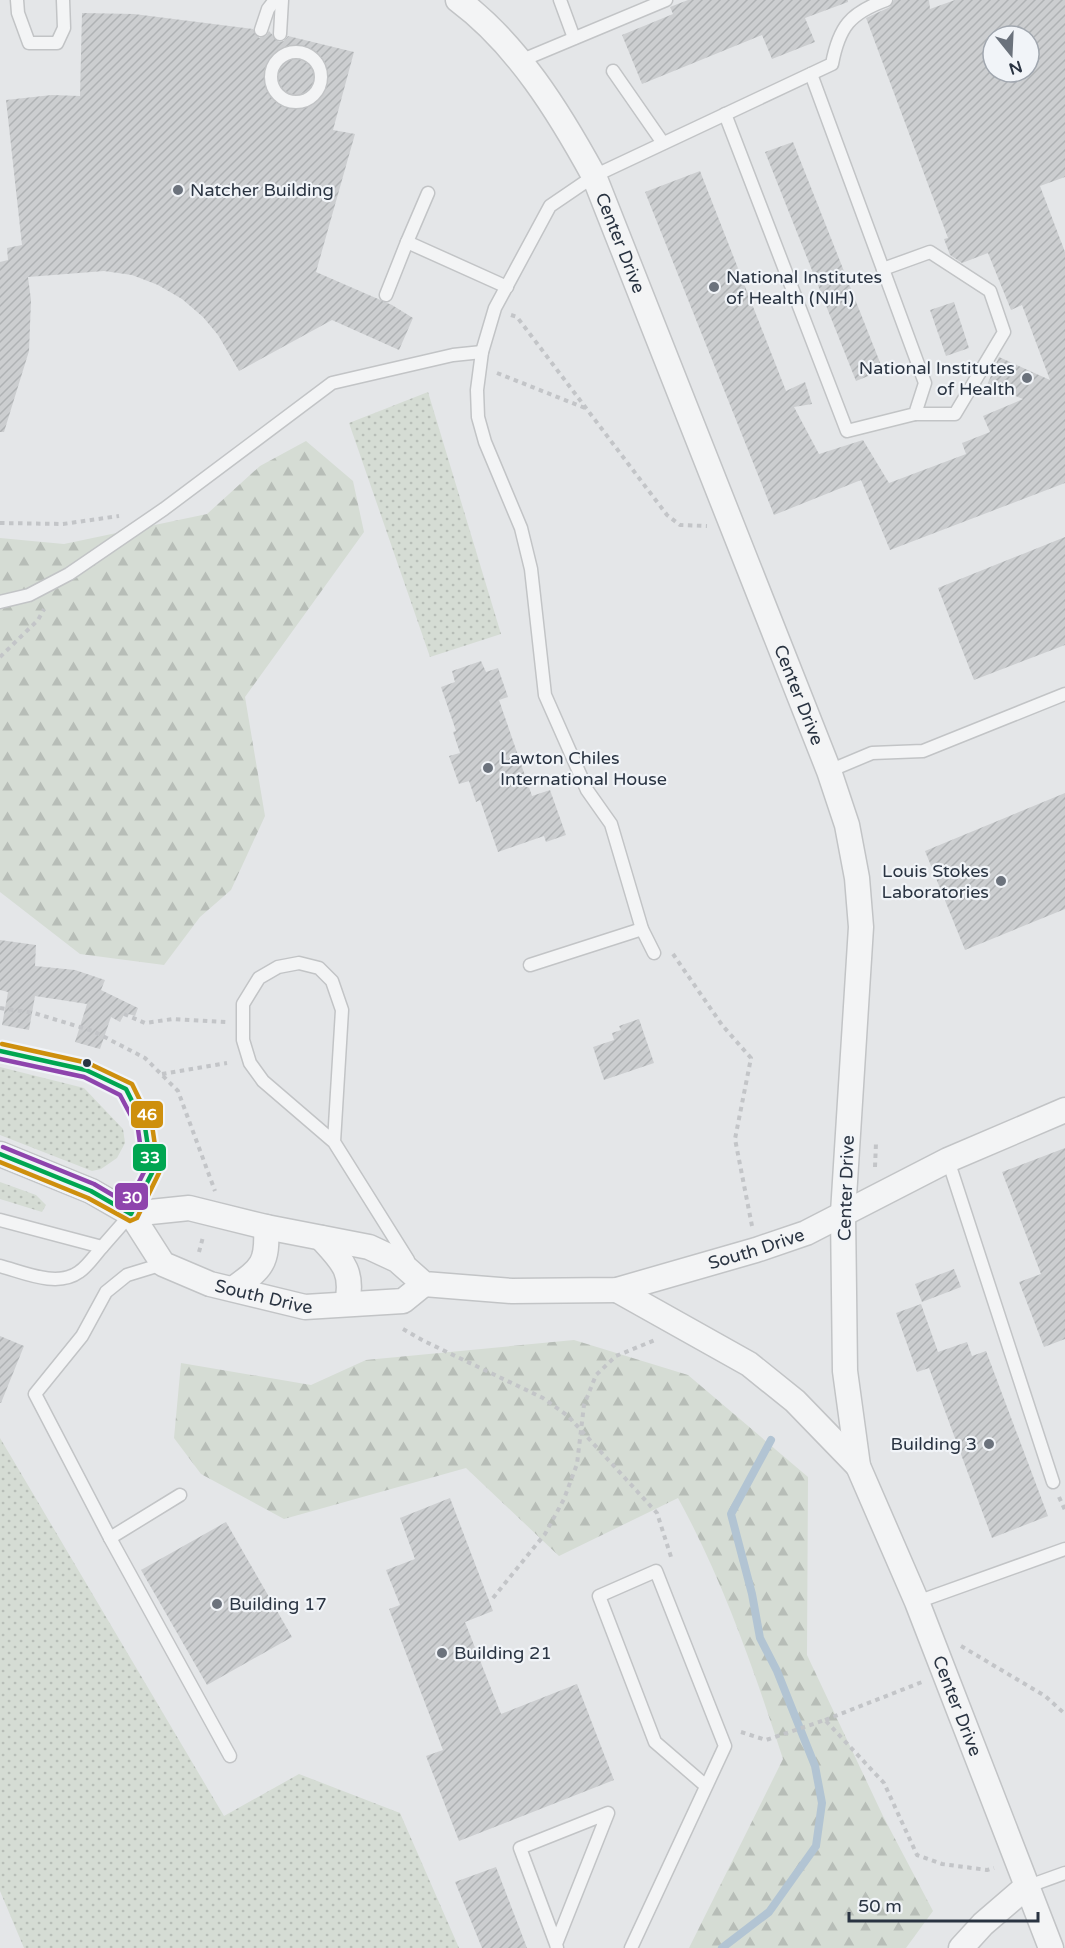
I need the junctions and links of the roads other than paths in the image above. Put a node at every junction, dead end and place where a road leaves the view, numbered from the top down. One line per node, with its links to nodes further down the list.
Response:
1 (17, 0): 2 (lane)
2 (63, 0)
3 (275, 0): 10 (lane)
4 (282, 0): 11 (lane)
5 (458, 0): 13 (street, Center Drive)
6 (560, 0): 12 (lane)
7 (666, 0): 9 (lane)
8 (886, 0): 16 (lane)
9 (644, 4): 12 (lane)
10 (261, 30)
11 (280, 34)
12 (574, 38): 13 (lane)
13 (520, 61): 19 (street, Center Drive)
14 (317, 62): 14 (lane)
15 (613, 71): 18 (lane)
16 (811, 74): 17 (lane); 22 (lane)
17 (725, 114): 18 (lane); 26 (lane)
18 (663, 143): 19 (lane)
19 (594, 176): 23 (lane); 29 (street, Center Drive)
20 (428, 193): 21 (lane)
21 (407, 242): 23 (lane); 24 (lane)
22 (883, 269): 26 (lane); 26 (lane)
23 (507, 287): 25 (lane)
24 (386, 295)
25 (482, 352): 27 (lane); 30 (lane)
26 (915, 414)
27 (0, 602)
28 (1065, 694): 29 (lane)
29 (829, 771): 38 (street, Center Drive)
30 (642, 929): 31 (lane); 32 (lane)
31 (654, 953)
32 (530, 965)
33 (0, 1051): 39 (lane)
34 (1065, 1110): 37 (street, South Drive)
35 (334, 1142): 35 (lane); 46 (lane)
36 (0, 1154): 39 (street)
37 (948, 1160): 38 (street, South Drive); 51 (lane)
38 (843, 1213): 48 (street, South Drive); 50 (street, Center Drive)
39 (131, 1214): 41 (street); 43 (lane); 44 (street)
40 (0, 1220): 43 (lane)
41 (266, 1227): 42 (street); 47 (street)
42 (321, 1238): 46 (street); 49 (street)
43 (102, 1247): 45 (lane)
44 (163, 1264): 47 (street, South Drive); 53 (lane)
45 (0, 1266)
46 (424, 1284): 48 (street, South Drive); 49 (street, South Drive)
47 (233, 1289): 49 (street, South Drive)
48 (617, 1290): 50 (street, Center Drive)
49 (347, 1303)
50 (858, 1466): 55 (street, Center Drive)
51 (1053, 1482)
52 (180, 1495): 53 (lane)
53 (110, 1538): 56 (lane)
54 (1065, 1549): 55 (lane)
55 (916, 1602): 59 (street, Center Drive)
56 (230, 1756)
57 (706, 1786): 57 (lane); 61 (lane)
58 (1065, 1873): 59 (lane)
59 (1026, 1887): 62 (street); 63 (street, Center Drive)
60 (556, 1946): 60 (lane)
61 (631, 1948)
62 (961, 1948)
63 (1051, 1948)

